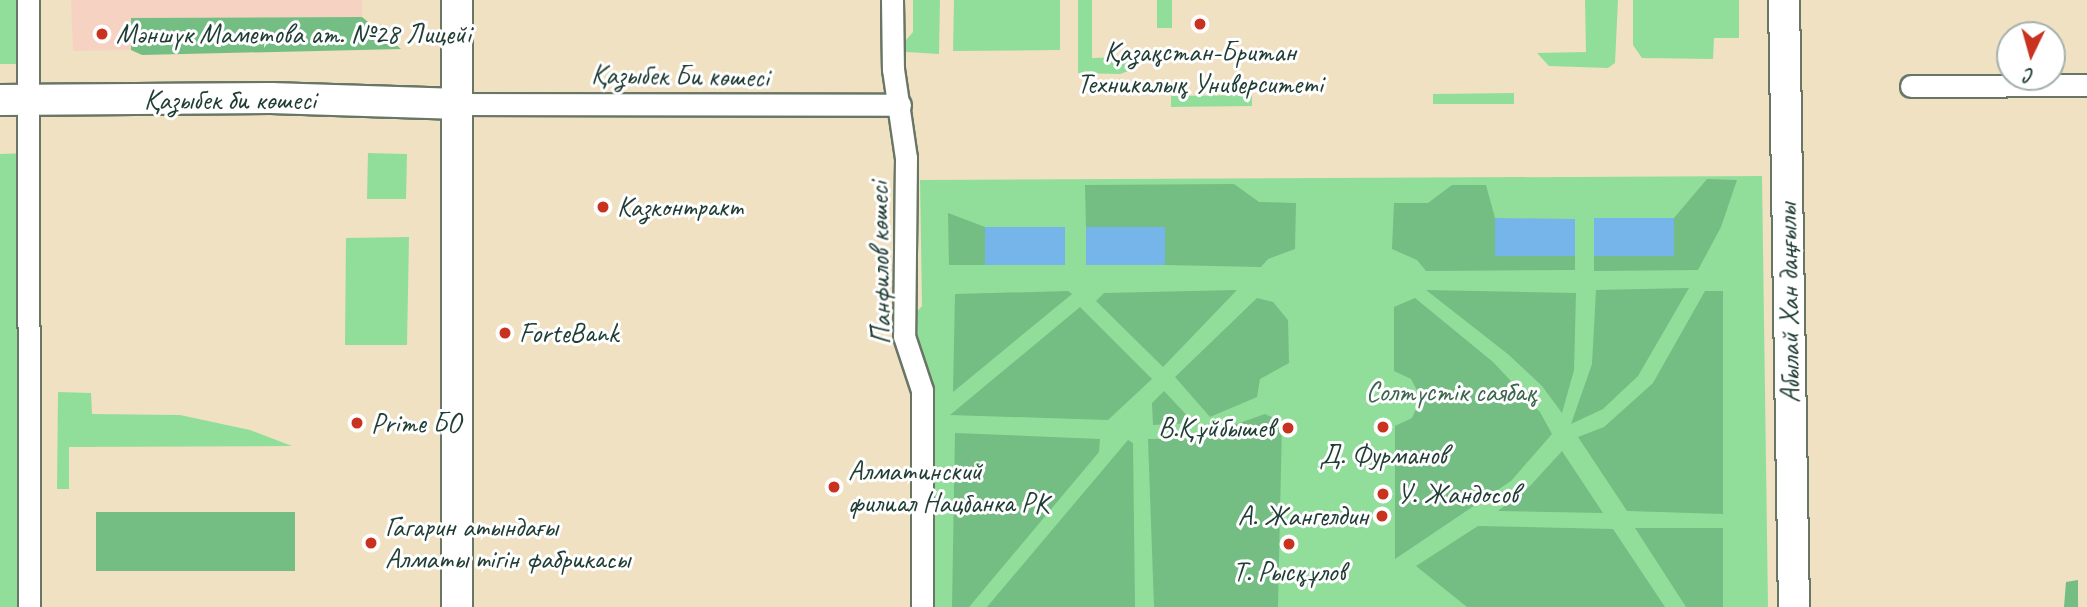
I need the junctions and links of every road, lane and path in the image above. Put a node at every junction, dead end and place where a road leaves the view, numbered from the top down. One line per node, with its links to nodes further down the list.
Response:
1 (28, 0): 7 (street)
2 (457, 0): 8 (street)
3 (892, 0): 9 (street, Панфилов көшесі)
4 (1784, 0): 13 (street, Абылай Хан даңғылы)
5 (2087, 85): 6 (street)
6 (1911, 86)
7 (14, 100): 8 (street, Қазыбек би көшесі); 10 (street)
8 (460, 104): 9 (street, Қазыбек Би көшесі); 11 (street)
9 (900, 105): 12 (street, Панфилов көшесі)
10 (29, 607)
11 (457, 607)
12 (922, 607)
13 (1794, 607)

